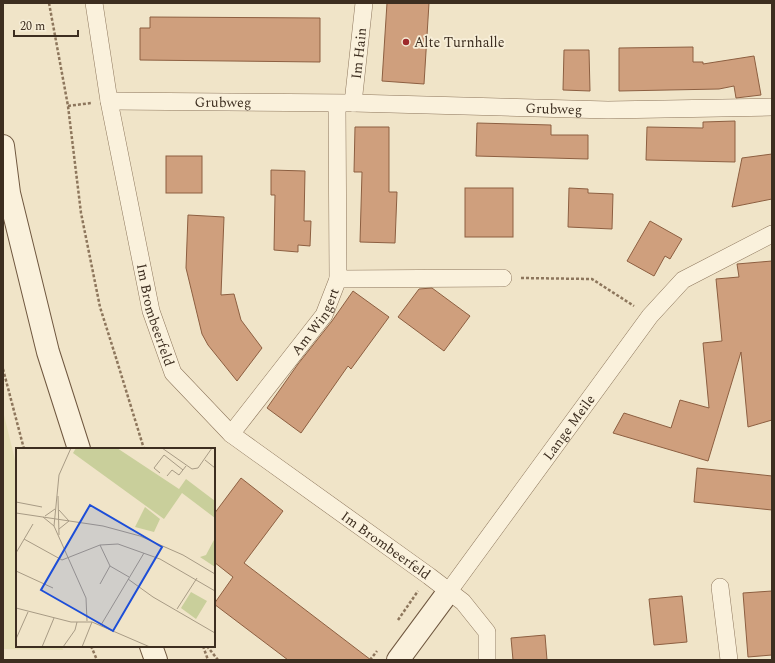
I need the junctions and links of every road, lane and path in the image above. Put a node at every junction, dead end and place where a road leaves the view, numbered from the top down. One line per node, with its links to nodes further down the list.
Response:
1 (49, 3): 16 (path)
2 (94, 3): 4 (street, Im Brombeerfeld)
3 (364, 3): 5 (street, Im Hain)
4 (109, 101): 5 (street, Grubweg); 13 (street, Im Brombeerfeld)
5 (345, 104): 6 (street, Grubweg); 10 (street)
6 (772, 107)
7 (3, 146): 15 (main road)
8 (772, 234): 11 (street, Lange Meile)
9 (503, 278): 10 (street, Am Wingert); 11 (path)
10 (338, 279): 13 (street, Am Wingert)
11 (650, 316): 19 (street, Lange Meile)
12 (3, 369): 14 (path)
13 (231, 434): 17 (street, Im Brombeerfeld)
14 (24, 448)
15 (79, 448)
16 (144, 448)
17 (429, 576): 19 (street, Im Brombeerfeld); 20 (path)
18 (720, 587): 33 (street)
19 (449, 591): 31 (main road); 32 (street)
20 (398, 621)
21 (91, 647): 26 (path)
22 (151, 647): 27 (main road)
23 (204, 647): 28 (path)
24 (208, 647): 29 (path)
25 (380, 647): 30 (path)
26 (97, 660)
27 (156, 660)
28 (208, 660)
29 (218, 660)
30 (370, 660)
31 (398, 660)
32 (487, 660)
33 (729, 660)

